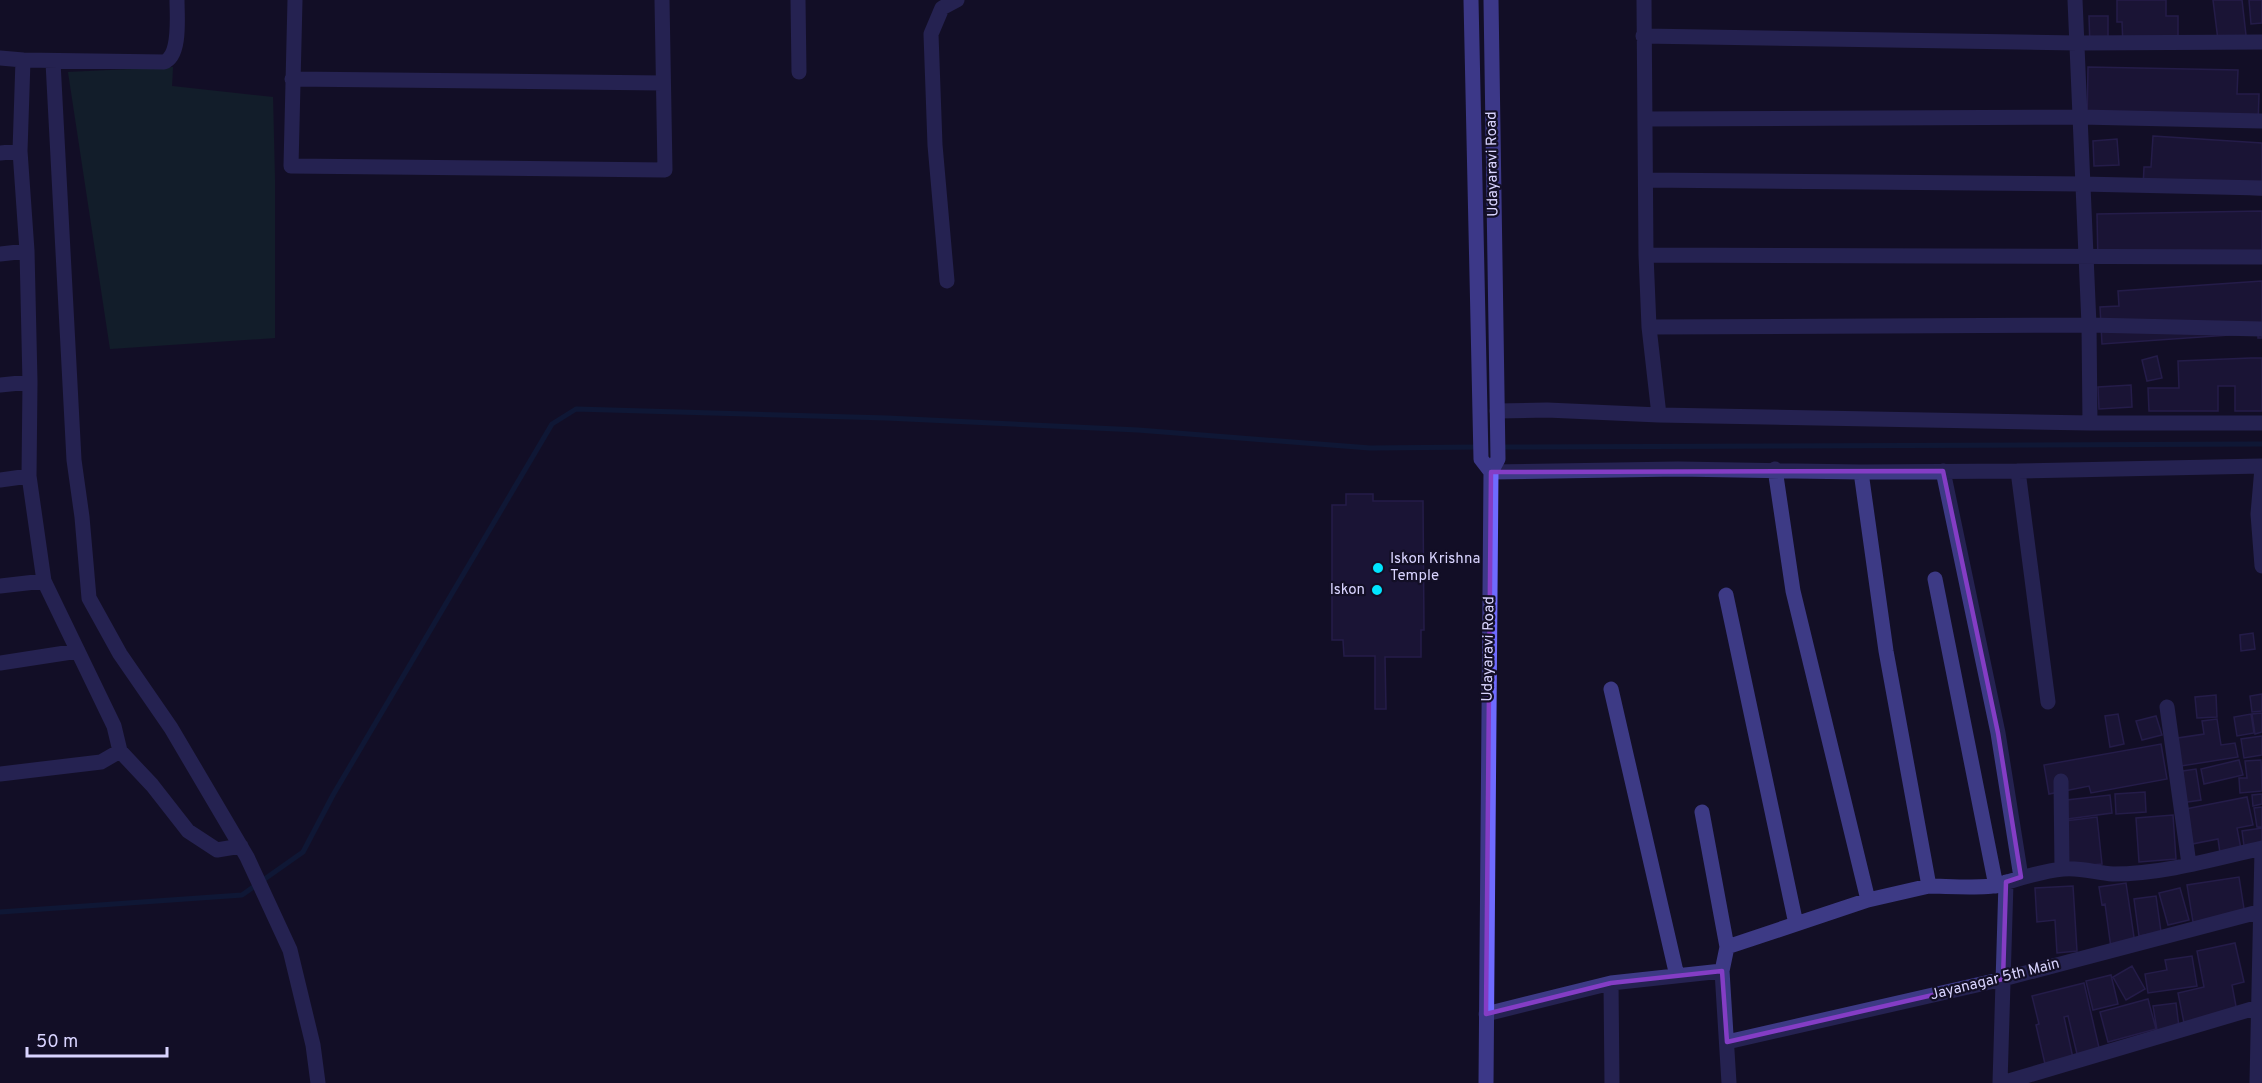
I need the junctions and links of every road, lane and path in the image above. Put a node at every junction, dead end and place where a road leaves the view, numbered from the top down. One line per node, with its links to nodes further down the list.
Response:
1 (177, 0): 15 (street)
2 (295, 0): 17 (street)
3 (662, 0): 18 (street)
4 (798, 0): 16 (street)
5 (957, 0): 32 (street)
6 (1471, 0): 42 (street)
7 (1491, 0): 38 (street, Udayaravi Road)
8 (1644, 0): 10 (street)
9 (2075, 0): 12 (street)
10 (1643, 36): 12 (street); 20 (street)
11 (2262, 42): 12 (street)
12 (2077, 43): 19 (street)
13 (0, 57): 14 (street)
14 (23, 60): 15 (street); 22 (street)
15 (53, 62): 65 (street)
16 (799, 72)
17 (292, 79): 18 (street); 18 (street)
18 (663, 83)
19 (2081, 117): 20 (street); 21 (street); 25 (street)
20 (1646, 119): 24 (street)
21 (2262, 121)
22 (20, 151): 23 (street); 27 (street)
23 (0, 153)
24 (1646, 180): 25 (street); 29 (street)
25 (2082, 184): 26 (street); 30 (street)
26 (2262, 188)
27 (27, 251): 28 (street); 36 (street)
28 (0, 254)
29 (1646, 255): 30 (street); 34 (street)
30 (2085, 257): 31 (street); 33 (street)
31 (2262, 257)
32 (947, 280)
33 (2089, 325): 34 (street); 35 (street); 40 (street)
34 (1649, 327): 39 (street)
35 (2262, 329)
36 (30, 382): 37 (street); 48 (street)
37 (0, 385)
38 (1497, 413): 39 (street); 42 (street, Udayaravi Road)
39 (1659, 415): 40 (street)
40 (2090, 423): 41 (street)
41 (2262, 423)
42 (1495, 466): 44 (street); 80 (street, Udayaravi Road)
43 (2262, 467): 46 (street); 50 (street)
44 (1775, 469): 47 (street); 71 (street)
45 (1943, 471): 46 (street); 47 (street); 68 (street)
46 (2018, 471): 58 (street)
47 (1861, 472): 70 (street)
48 (28, 476): 49 (street); 52 (street)
49 (0, 480)
50 (2262, 566)
51 (1935, 579): 69 (street)
52 (44, 581): 53 (street); 55 (street)
53 (0, 586)
54 (1726, 595): 73 (street)
55 (78, 651): 56 (street); 60 (street)
56 (0, 663)
57 (1611, 689): 76 (street)
58 (2048, 702)
59 (2167, 707): 66 (street)
60 (120, 752): 61 (street); 65 (street)
61 (0, 774)
62 (2061, 781): 67 (street)
63 (1702, 812): 74 (street)
64 (2262, 849): 66 (street); 72 (street)
65 (244, 851): 82 (street)
66 (2189, 864): 67 (street)
67 (2062, 869): 68 (street)
68 (2021, 877): 69 (street)
69 (2001, 884): 70 (street); 77 (street)
70 (1929, 886): 71 (street)
71 (1868, 900): 73 (street)
72 (2261, 911): 77 (street, Jayanagar 5th Main); 79 (street)
73 (1796, 924): 74 (street)
74 (1727, 946): 75 (street)
75 (1722, 972): 76 (street); 81 (street)
76 (1677, 976): 78 (street)
77 (2003, 980): 81 (street, Jayanagar 5th Main); 86 (street)
78 (1611, 983): 80 (street); 84 (street)
79 (2260, 1006): 86 (street); 87 (street)
80 (1486, 1014): 83 (street, Udayaravi Road)
81 (1726, 1042): 85 (street)
82 (318, 1083)
83 (1486, 1083)
84 (1612, 1083)
85 (1729, 1083)
86 (2001, 1083)
87 (2257, 1083)

